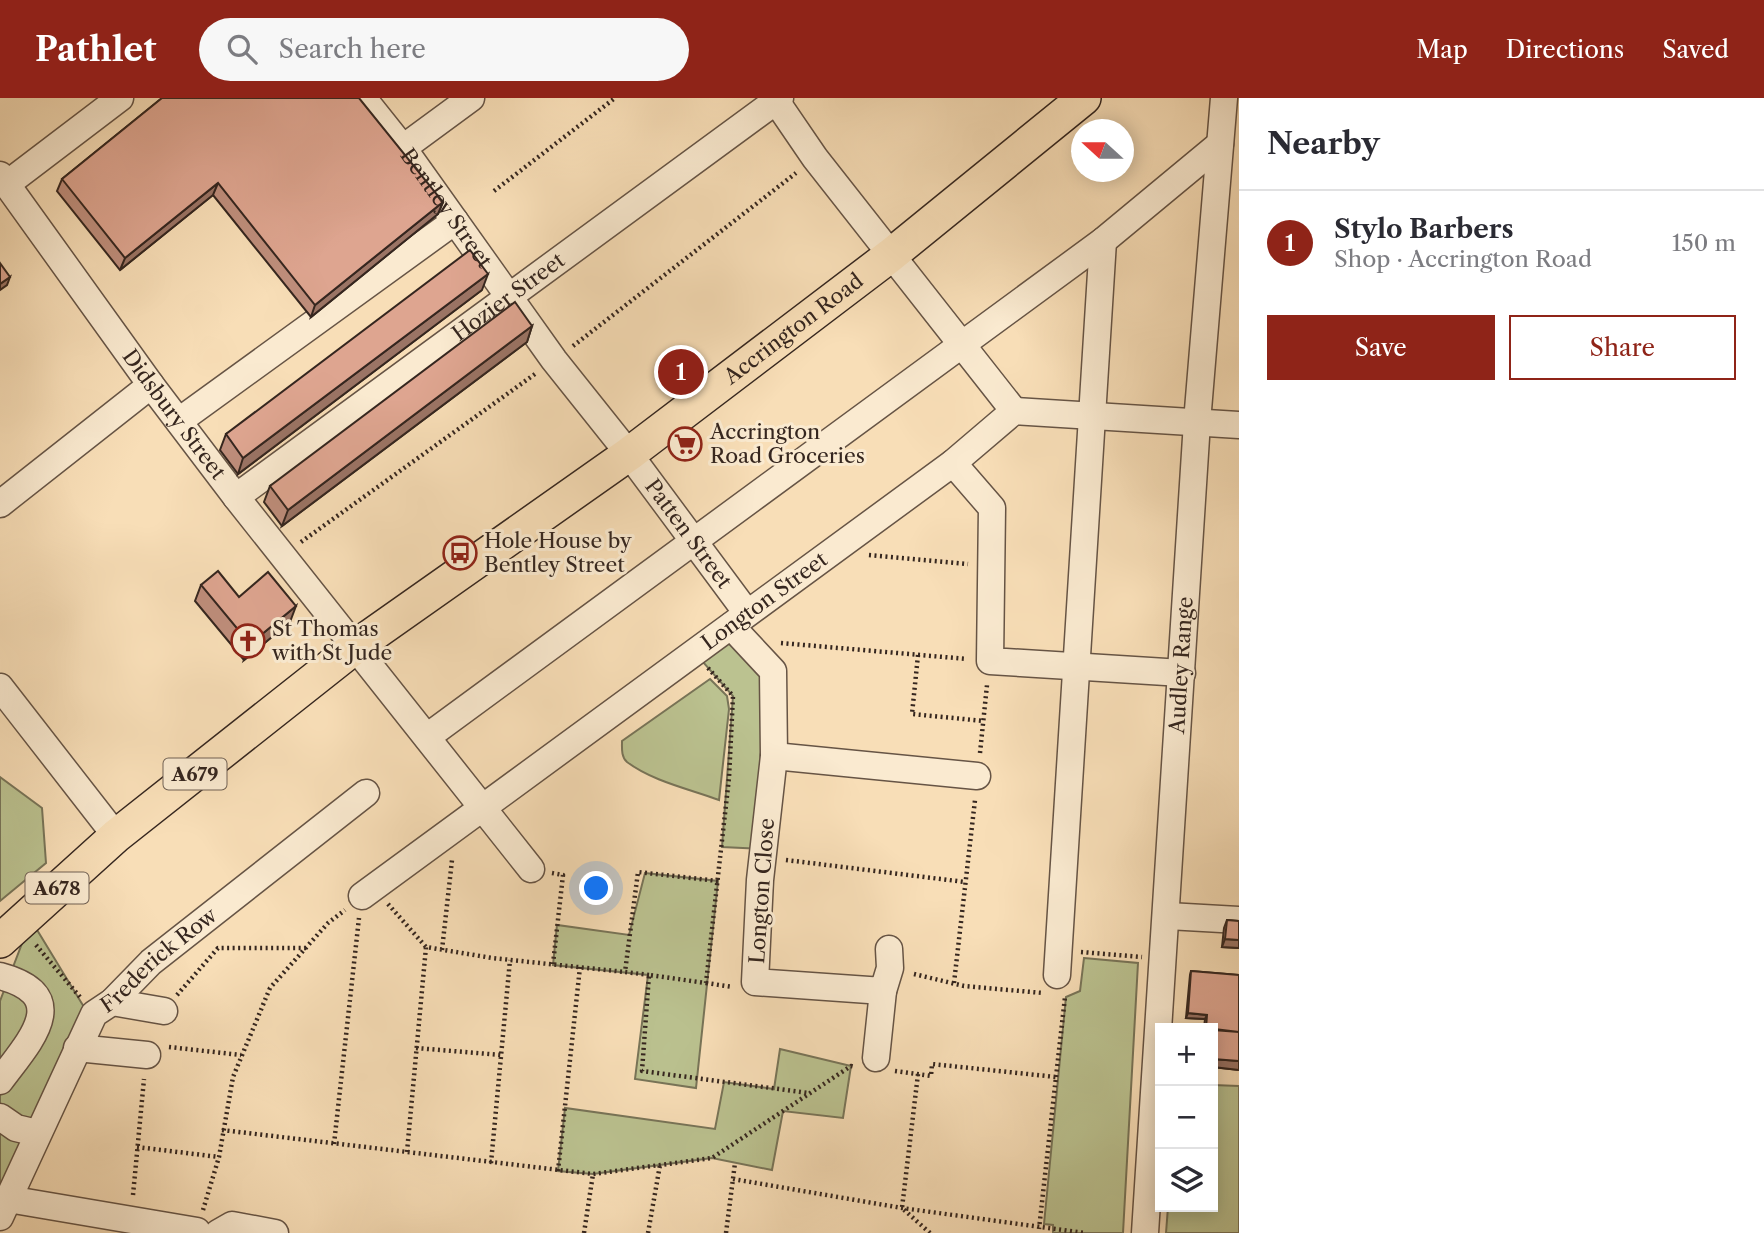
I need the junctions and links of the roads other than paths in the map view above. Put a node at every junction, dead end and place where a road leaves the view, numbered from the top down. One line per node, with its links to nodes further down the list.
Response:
1 (120, 98): 9 (street)
2 (363, 98): 8 (street, Bentley Street)
3 (471, 98): 8 (street)
4 (1084, 98): 12 (main road, Accrington Road / A679)
5 (1224, 98): 7 (street, Audley Range)
6 (777, 99): 12 (street); 13 (street, Hozier Street)
7 (1220, 144): 11 (street); 19 (street, Audley Range)
8 (403, 148): 10 (street, Bentley Street)
9 (3, 180): 15 (street, Didsbury Street)
10 (455, 221): 13 (street, Bentley Street); 18 (street)
11 (1103, 241): 14 (street); 17 (street)
12 (891, 255): 14 (street); 21 (main road, Accrington Road / A679)
13 (509, 296): 21 (street, Bentley Street); 23 (street, Hozier Street)
14 (962, 342): 16 (street); 25 (street)
15 (151, 385): 18 (street, Didsbury Street); 24 (street)
16 (1014, 411): 17 (street); 22 (street, Longton Street)
17 (1093, 415): 19 (street); 28 (street)
18 (179, 421): 23 (street, Didsbury Street)
19 (1197, 422): 20 (street); 29 (street, Audley Range)
20 (1239, 425)
21 (629, 454): 25 (street, Patten Street); 27 (main road, Accrington Road / A679)
22 (953, 463): 26 (street, Longton Street); 28 (street)
23 (236, 497): 27 (street, Didsbury Street)
24 (0, 504)
25 (692, 541): 26 (street, Patten Street); 31 (street)
26 (741, 626): 32 (street, Longton Close); 35 (street, Longton Street)
27 (355, 647): 31 (street, Didsbury Street); 36 (main road, Accrington Road / A679)
28 (1076, 666): 29 (street); 42 (street)
29 (1182, 673): 39 (street, Audley Range)
30 (0, 687): 36 (street)
31 (427, 737): 35 (street, Didsbury Street)
32 (774, 756): 33 (street); 48 (street, Longton Close)
33 (977, 776)
34 (366, 793): 44 (street, Frederick Row)
35 (484, 808): 37 (street, Didsbury Street); 38 (street, Longton Street)
36 (116, 836): 41 (main road, Accrington Road / A678)
37 (531, 869)
38 (368, 892)
39 (1168, 916): 40 (street); 55 (street, Audley Range)
40 (1239, 920)
41 (9, 932)
42 (1060, 974)
43 (0, 976): 49 (street)
44 (103, 1008): 45 (street); 46 (street, Frederick Row)
45 (164, 1010)
46 (77, 1048): 47 (street); 51 (street, Frederick Row)
47 (147, 1055)
48 (875, 1065)
49 (0, 1082)
50 (0, 1116): 51 (street)
51 (37, 1133): 52 (street, Frederick Row)
52 (4, 1208): 53 (street)
53 (202, 1220): 54 (street)
54 (275, 1233)
55 (1146, 1233)

